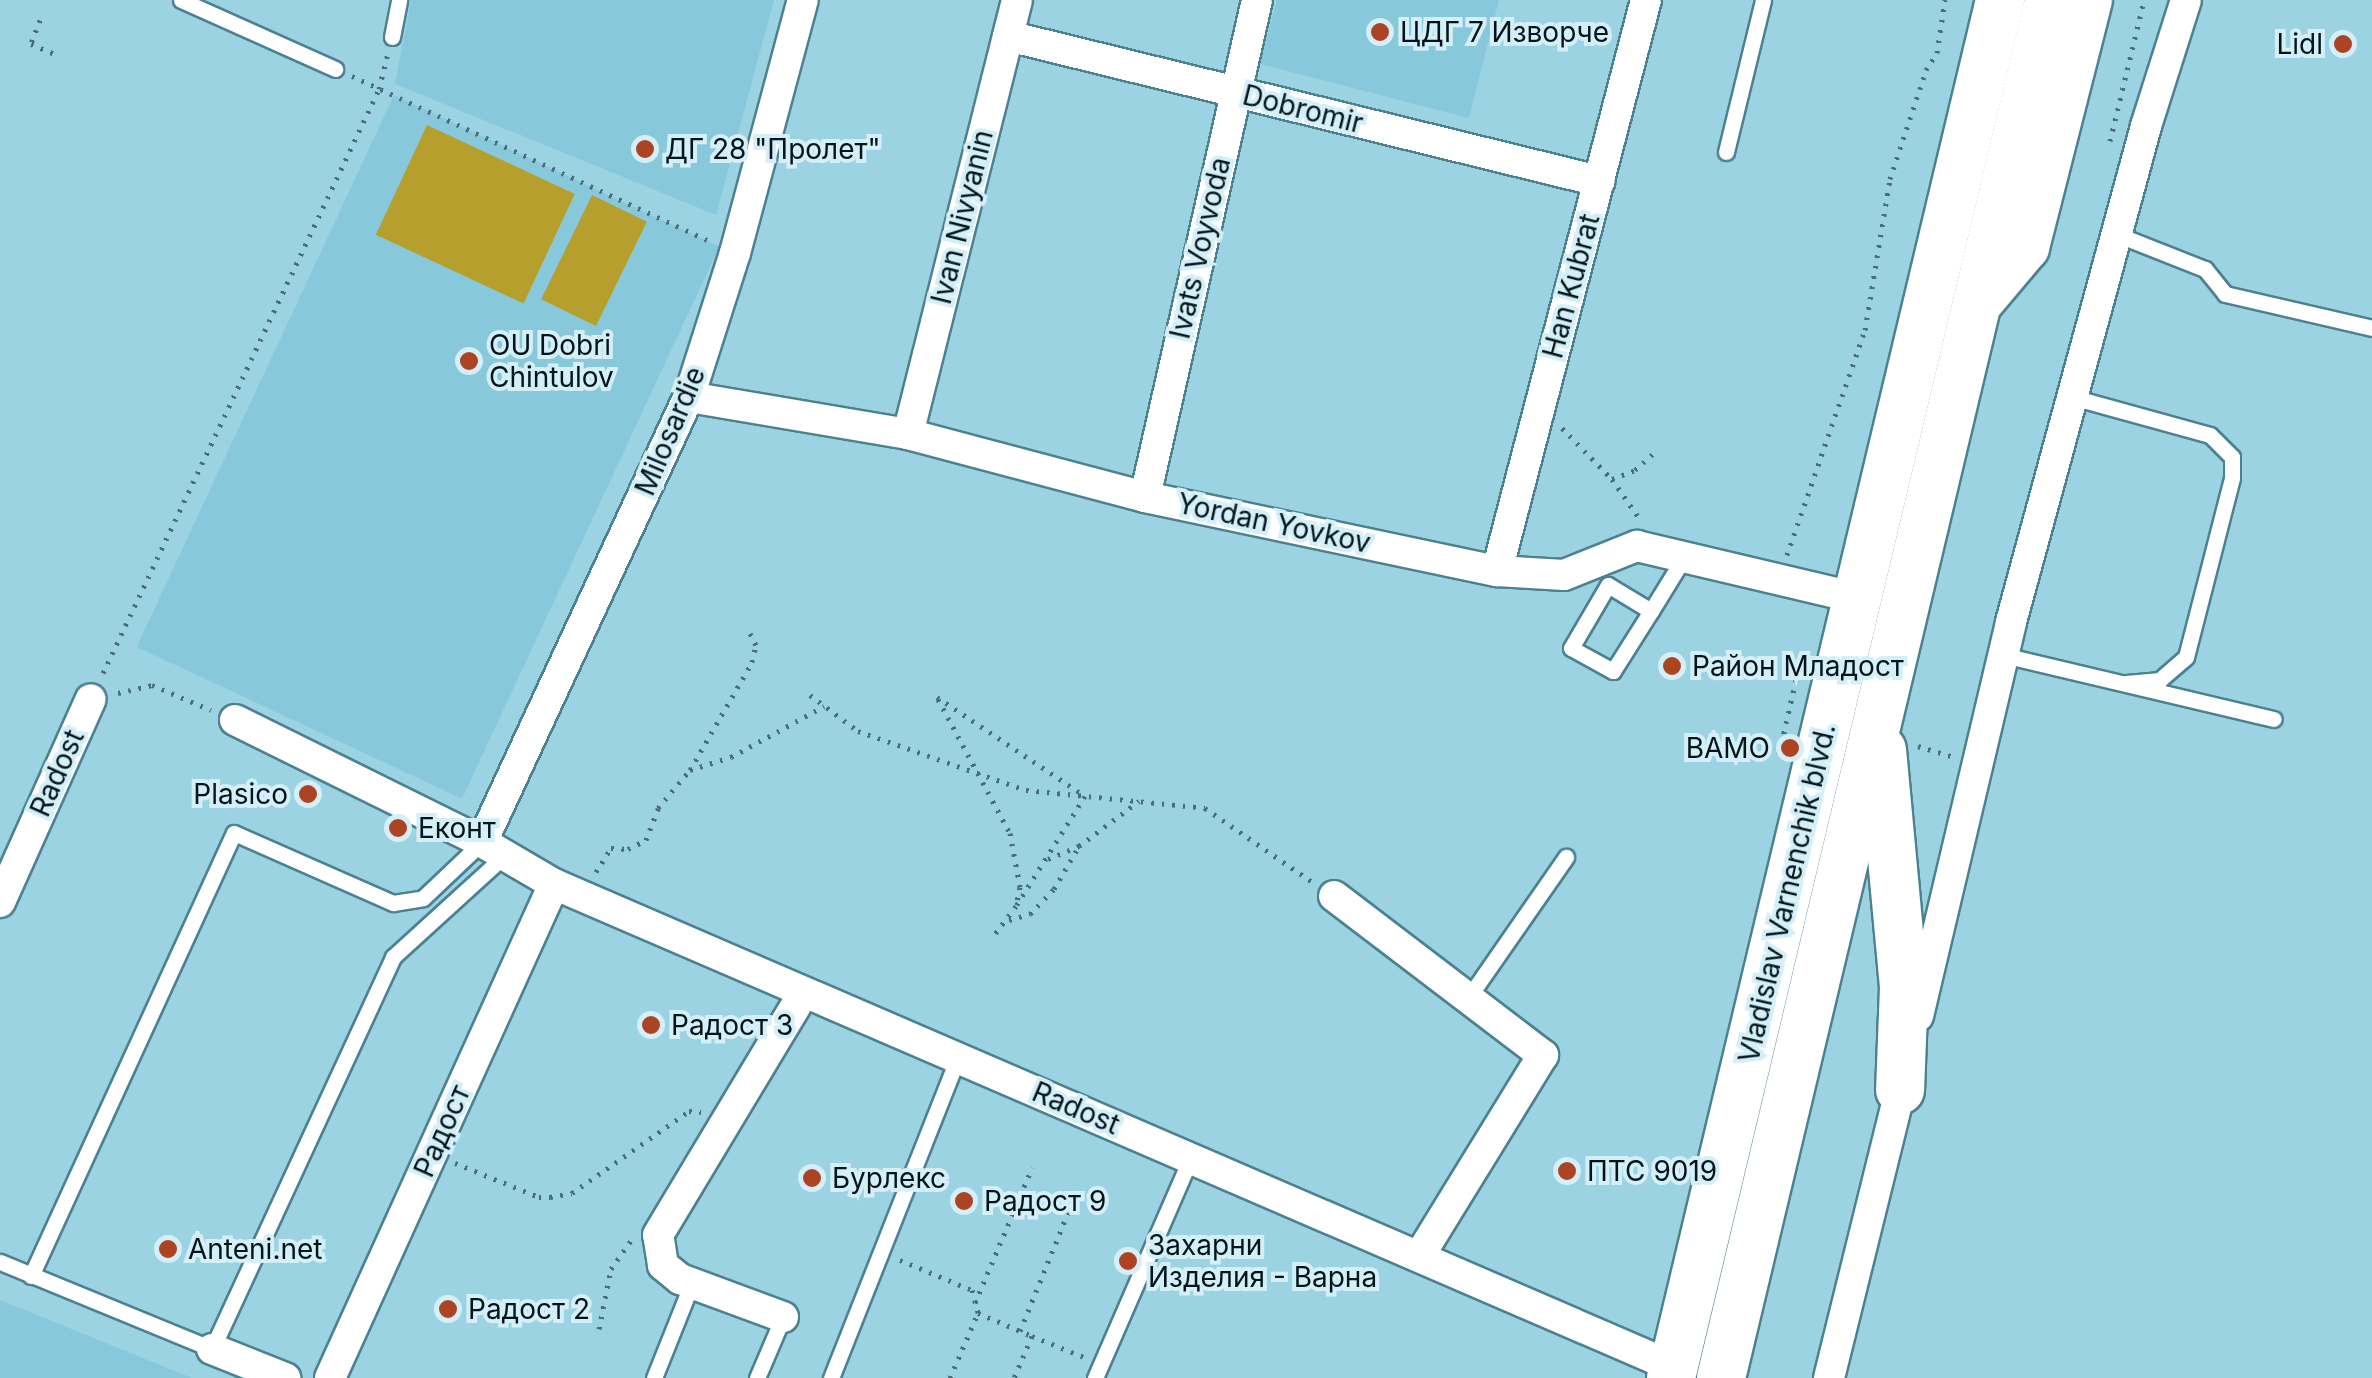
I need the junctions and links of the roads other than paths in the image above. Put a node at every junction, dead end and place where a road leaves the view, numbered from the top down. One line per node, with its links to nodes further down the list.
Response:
1 (181, 0): 14 (lane)
2 (398, 0): 13 (lane)
3 (803, 0): 22 (street, Milosardie)
4 (1017, 0): 12 (street, Ivan Nivyanin)
5 (1257, 0): 15 (street, Ivats Voyvoda)
6 (1646, 0): 17 (street, Han Kubrat)
7 (1764, 0): 16 (lane)
8 (2000, 0): 27 (main road, Vladislav Varnenchik blvd.)
9 (2049, 0): 19 (main road, Vladislav Varnenchik blvd.)
10 (2088, 0): 19 (main road)
11 (2186, 0): 18 (street)
12 (1008, 36): 15 (street, Dobromir); 23 (street, Ivan Nivyanin)
13 (392, 37)
14 (335, 69)
15 (1235, 92): 17 (street, Dobromir); 24 (street, Ivats Voyvoda)
16 (1726, 152)
17 (1599, 181): 26 (street, Han Kubrat)
18 (2116, 234): 20 (lane); 21 (street)
19 (1977, 304): 34 (main road, Vladislav Varnenchik blvd.)
20 (2372, 328)
21 (2072, 397): 29 (street); 30 (lane)
22 (688, 398): 23 (street, Yordan Yovkov); 35 (street, Milosardie)
23 (908, 434): 24 (street, Yordan Yovkov)
24 (1145, 497): 26 (street, Yordan Yovkov)
25 (1683, 559): 26 (street, Yordan Yovkov); 27 (street, Yordan Yovkov); 28 (lane)
26 (1497, 571)
27 (1857, 598): 53 (main road, Vladislav Varnenchik blvd.)
28 (1651, 611): 28 (lane)
29 (2003, 655): 30 (lane); 44 (street)
30 (2126, 683): 32 (lane)
31 (90, 699): 37 (street, Radost)
32 (2274, 719)
33 (235, 720): 35 (street)
34 (1894, 731): 44 (main road); 59 (main road, Vladislav Varnenchik blvd.)
35 (493, 848): 38 (street, Radost); 48 (lane); 51 (lane)
36 (1566, 857): 42 (lane)
37 (8, 860): 40 (street, Radost)
38 (567, 890): 41 (street, Radost); 55 (street, Радост)
39 (1334, 896): 42 (street)
40 (0, 902)
41 (804, 992): 43 (street, Radost); 49 (street)
42 (1468, 998): 46 (street)
43 (958, 1057): 45 (street, Radost); 58 (lane)
44 (1900, 1090): 60 (street)
45 (1191, 1157): 46 (street, Radost); 52 (lane)
46 (1420, 1255): 53 (street, Radost)
47 (0, 1262): 48 (lane)
48 (32, 1276): 51 (lane)
49 (692, 1283): 50 (street); 56 (lane)
50 (783, 1318): 57 (lane)
51 (212, 1350): 54 (street)
52 (1098, 1371)
53 (1672, 1372)
54 (285, 1378)
55 (330, 1378)
56 (654, 1378)
57 (757, 1378)
58 (831, 1378)
59 (1721, 1378)
60 (1829, 1378)

